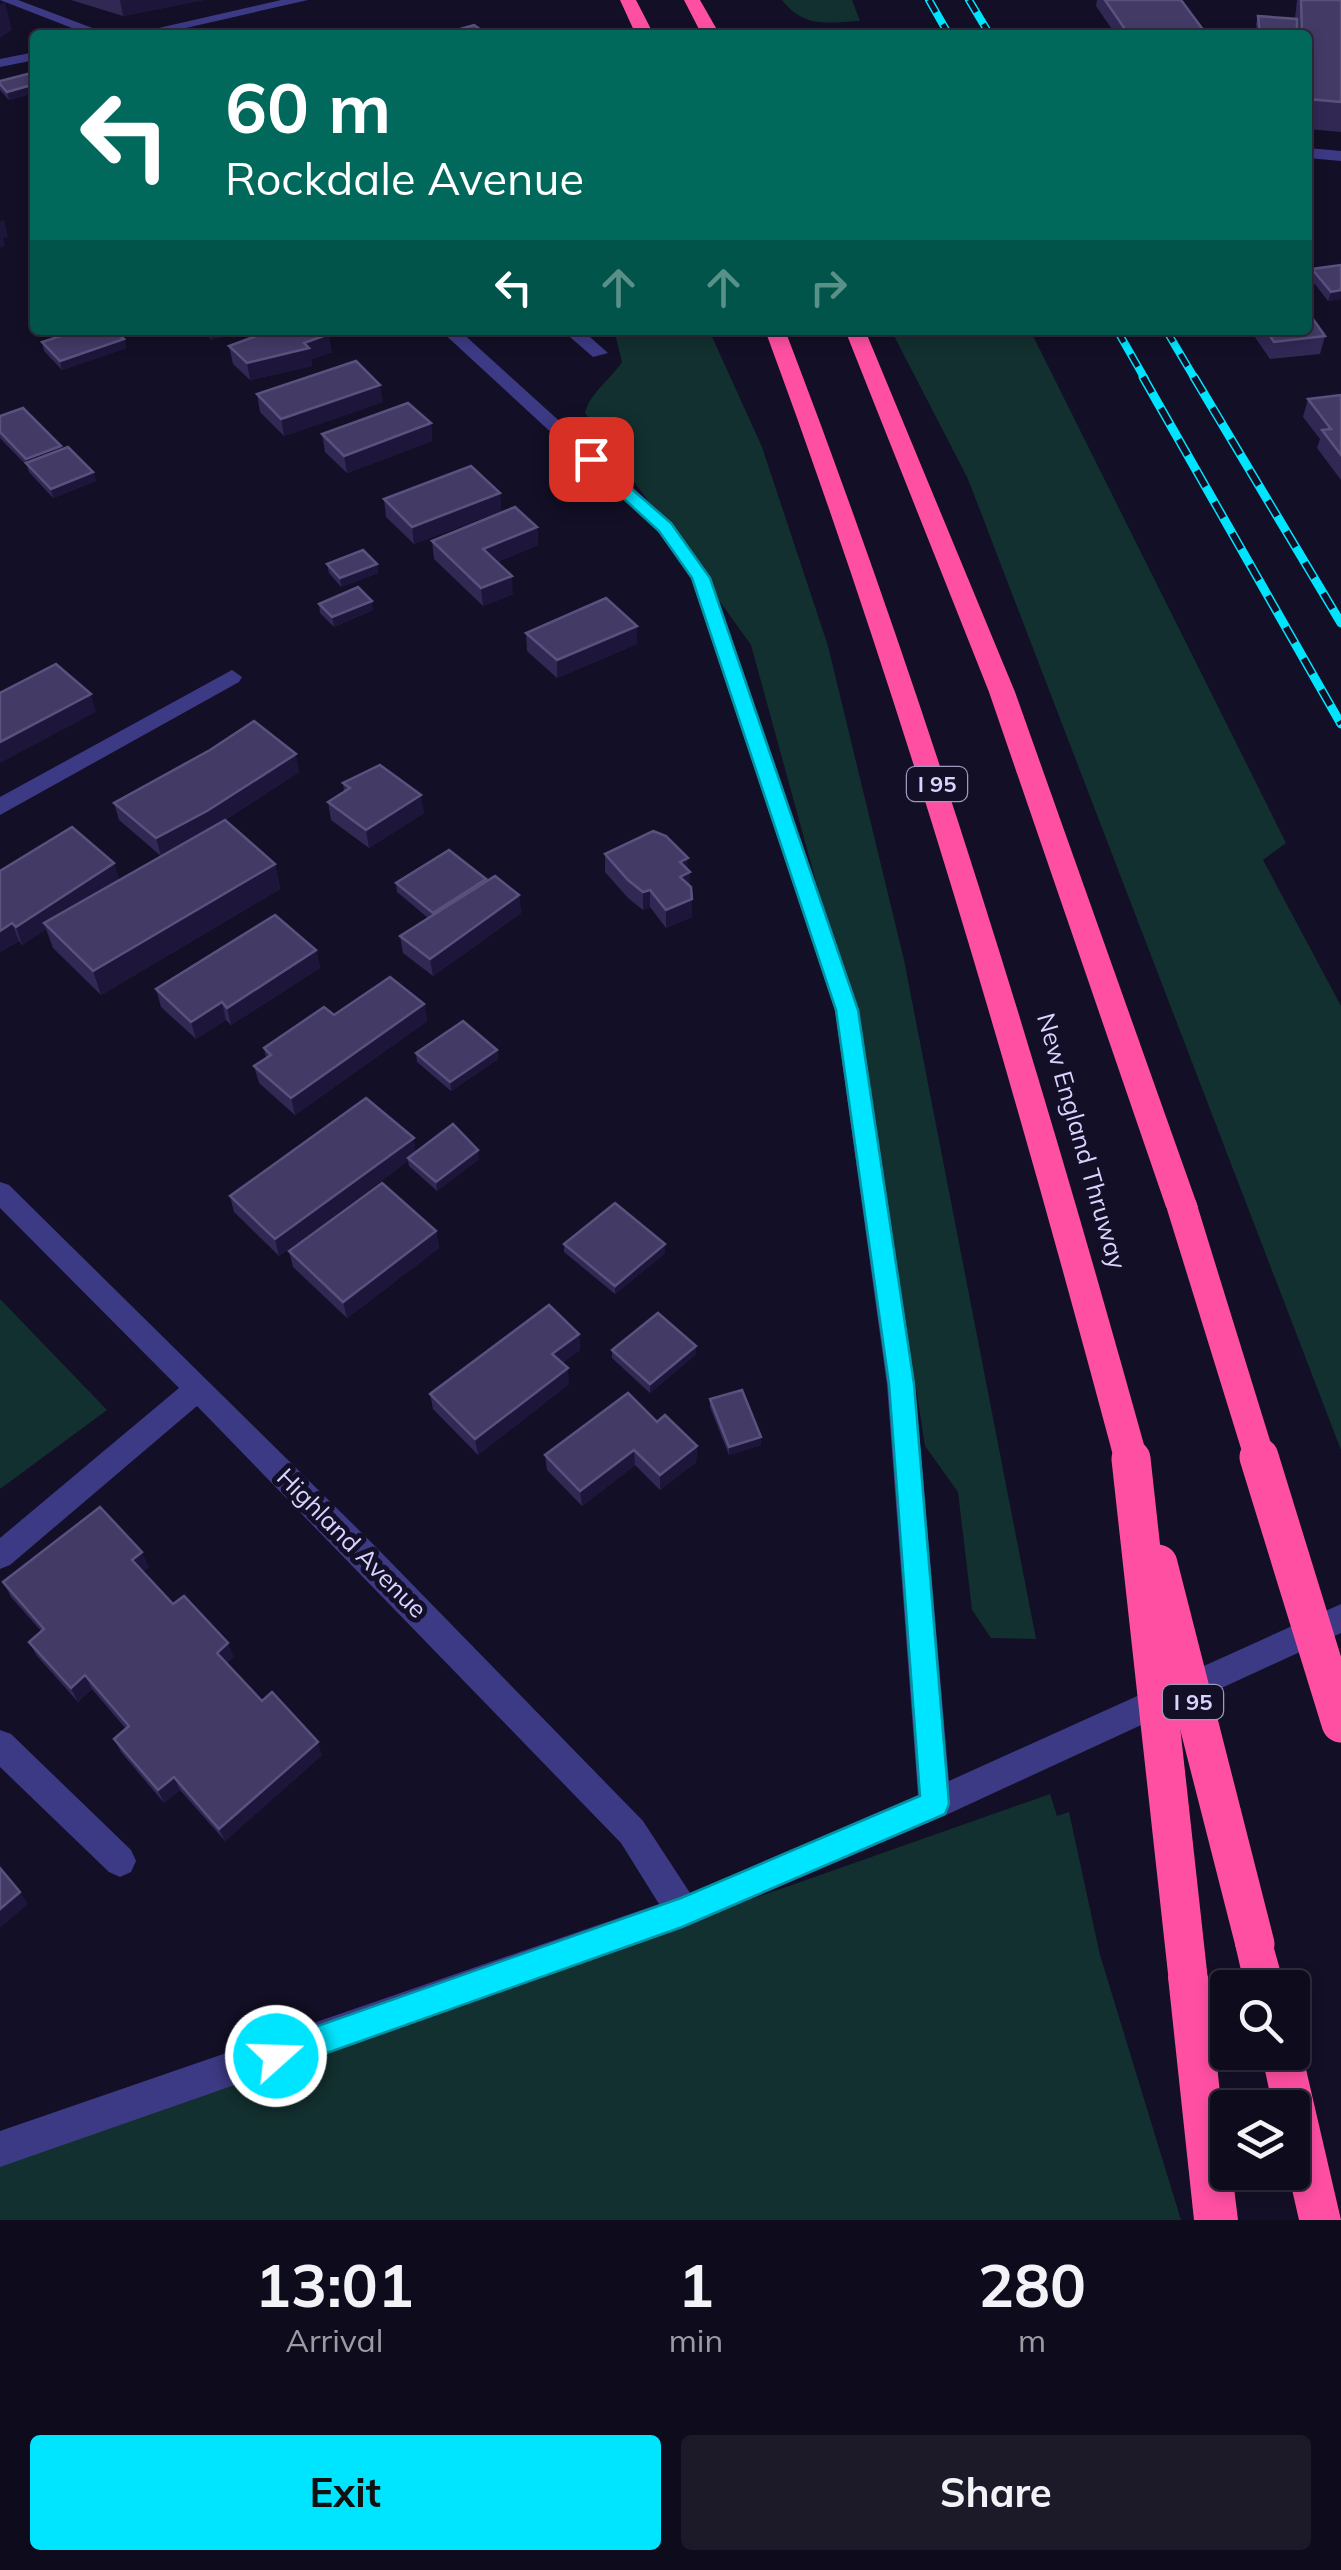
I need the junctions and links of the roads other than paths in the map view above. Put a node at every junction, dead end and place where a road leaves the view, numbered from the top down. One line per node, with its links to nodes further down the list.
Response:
1 (4, 0): 5 (street)
2 (301, 0): 6 (street)
3 (628, 0): 7 (highway)
4 (692, 0): 8 (highway)
5 (90, 30)
6 (159, 30)
7 (643, 30)
8 (708, 30)
9 (30, 57): 10 (street)
10 (0, 63)
11 (1312, 153): 12 (street)
12 (1341, 156)
13 (454, 335): 27 (street)
14 (577, 335): 17 (street)
15 (777, 335): 22 (highway, New England Thruway / I 95)
16 (857, 335): 25 (highway, bridge)
17 (600, 353)
18 (232, 677): 19 (street)
19 (0, 807)
20 (0, 1192): 21 (street, Highland Avenue)
21 (198, 1388): 23 (street); 29 (street, Highland Avenue)
22 (1131, 1459): 30 (highway, New England Thruway / I 95, bridge); 33 (highway, bridge)
23 (0, 1556)
24 (1341, 1618): 27 (street)
25 (1341, 1723)
26 (0, 1745): 28 (street)
27 (935, 1804): 29 (street)
28 (120, 1861)
29 (682, 1912): 32 (street)
30 (1261, 1970)
31 (1285, 2070): 34 (highway)
32 (0, 2149)
33 (1216, 2220)
34 (1320, 2220)

